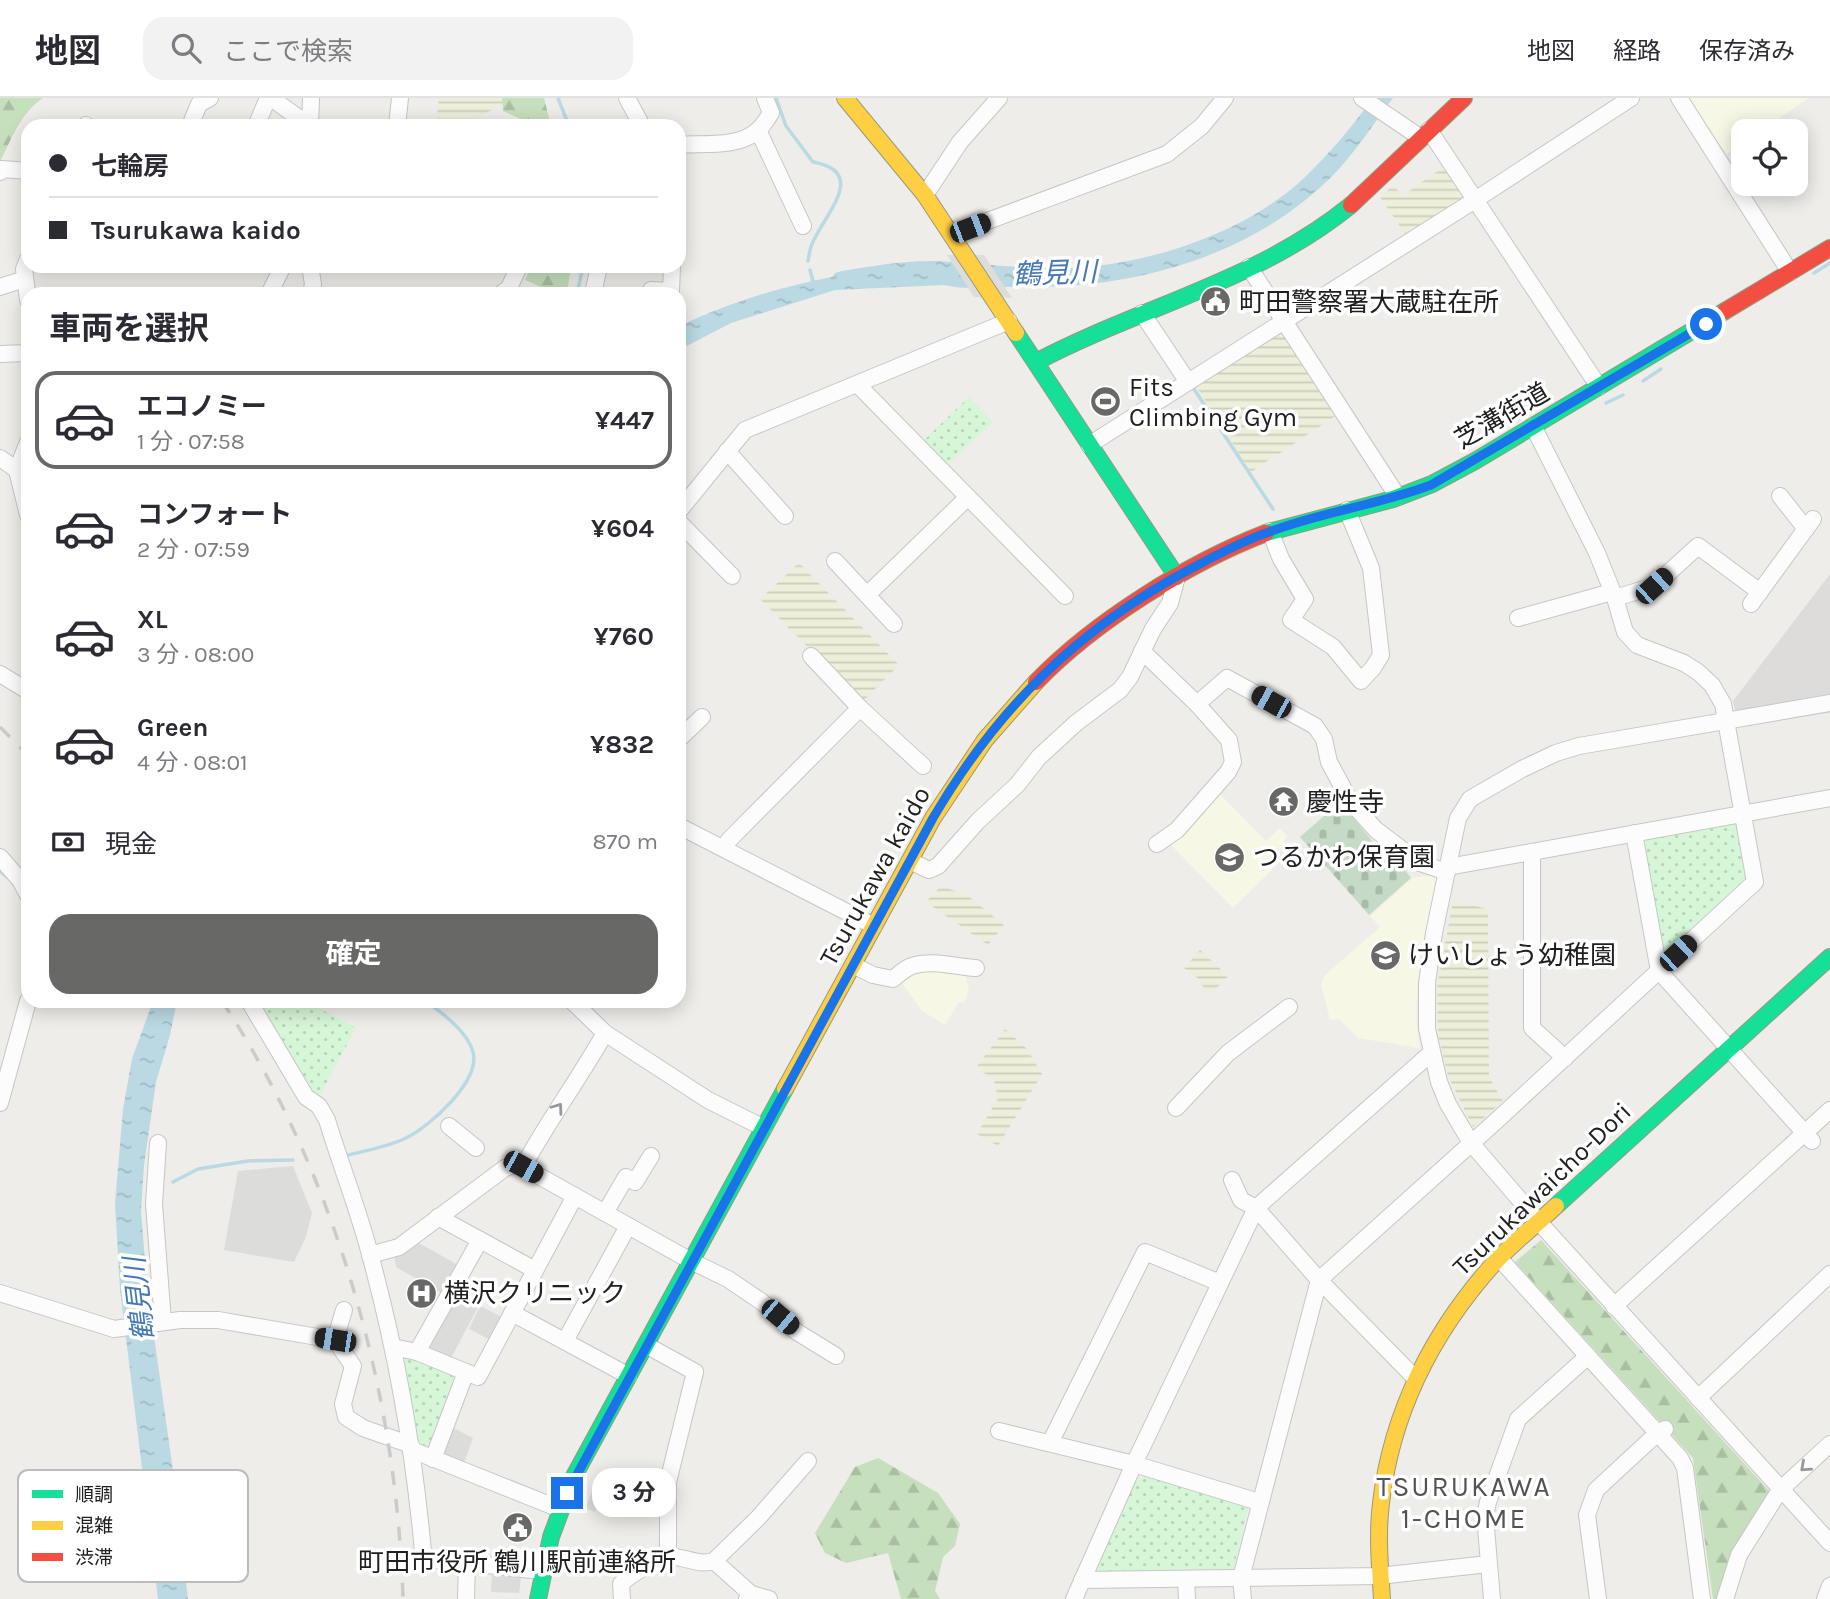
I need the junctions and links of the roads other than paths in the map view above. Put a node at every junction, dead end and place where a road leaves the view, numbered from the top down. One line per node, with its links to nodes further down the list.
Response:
1 (210, 98): 14 (street)
2 (269, 98): 15 (street); 16 (street)
3 (311, 98): 17 (street)
4 (400, 98): 18 (street)
5 (627, 98): 19 (street)
6 (765, 98): 20 (street)
7 (845, 98): 25 (main road)
8 (999, 98): 25 (street)
9 (1225, 98): 28 (street)
10 (1362, 98): 21 (street)
11 (1464, 98): 21 (main road)
12 (1631, 98): 26 (street)
13 (1679, 98): 31 (street)
14 (193, 119)
15 (259, 119)
16 (300, 119)
17 (310, 119)
18 (398, 119)
19 (638, 119)
20 (758, 130): 22 (street); 27 (street)
21 (1425, 134): 26 (street); 30 (main road)
22 (686, 145)
23 (21, 170): 24 (street)
24 (0, 172)
25 (925, 195): 28 (main road)
26 (1475, 200): 38 (street); 44 (street)
27 (803, 226)
28 (955, 238): 37 (main road)
29 (1830, 248): 31 (main road, 芝溝街道)
30 (1249, 267): 36 (main road); 38 (street)
31 (1790, 272): 44 (main road, 芝溝街道)
32 (24, 273): 33 (street)
33 (25, 279): 34 (street); 35 (street)
34 (0, 287)
35 (26, 287)
36 (1142, 313): 41 (main road); 42 (street)
37 (1009, 321): 41 (main road); 43 (street)
38 (1284, 322): 42 (street); 54 (street)
39 (21, 353): 40 (street)
40 (0, 354)
41 (1036, 362): 46 (main road)
42 (1188, 382): 46 (street)
43 (858, 385): 47 (street); 53 (street)
44 (1599, 387): 45 (main road, 芝溝街道)
45 (1533, 426): 54 (main road, 芝溝街道); 64 (street)
46 (1089, 444): 62 (main road)
47 (727, 451): 55 (street); 57 (street)
48 (0, 458): 50 (street)
49 (21, 460): 50 (street)
50 (17, 470): 51 (street)
51 (21, 486)
52 (1780, 496): 64 (street)
53 (968, 497): 63 (street); 65 (street)
54 (1398, 497): 56 (main road, 芝溝街道)
55 (686, 502)
56 (1347, 510): 59 (main road, 芝溝街道); 59 (street)
57 (785, 516)
58 (686, 529): 61 (street)
59 (1270, 531): 62 (main road, 芝溝街道)
60 (835, 561): 63 (street)
61 (732, 576)
62 (1177, 577): 68 (street); 87 (main road, Tsurukawa kaido)
63 (867, 595): 67 (street)
64 (1613, 595): 66 (street); 76 (street)
65 (1065, 596)
66 (1518, 618)
67 (894, 624)
68 (1142, 651): 73 (street); 87 (street)
69 (811, 656): 74 (street)
70 (0, 674): 71 (street)
71 (21, 687)
72 (1830, 703): 76 (street)
73 (1197, 704): 83 (street); 88 (street)
74 (860, 708): 78 (street); 84 (street)
75 (702, 717): 77 (street)
76 (1727, 721): 80 (street); 88 (street)
77 (686, 732)
78 (923, 766)
79 (1830, 797): 80 (street)
80 (1744, 813): 82 (street); 94 (street)
81 (686, 830): 84 (street)
82 (1634, 833): 85 (street); 94 (street)
83 (1157, 844)
84 (723, 849): 90 (street)
85 (1532, 852): 88 (street); 102 (street)
86 (0, 857): 89 (street)
87 (910, 861): 90 (main road, Tsurukawa kaido)
88 (1448, 869): 101 (street)
89 (21, 882)
90 (874, 926): 92 (main road, Tsurukawa kaido)
91 (1830, 957): 100 (main road, Tsurukawaicho-Dori)
92 (853, 965): 93 (street); 107 (main road, Tsurukawa kaido)
93 (976, 968)
94 (1659, 971): 100 (street); 102 (street)
95 (1289, 1007): 104 (street)
96 (26, 1008): 103 (street)
97 (254, 1008): 122 (street)
98 (579, 1008): 99 (street)
99 (605, 1033): 107 (street); 113 (street, one-way to 99)
100 (1729, 1048): 108 (street); 119 (main road, Tsurukawaicho-Dori)
101 (1431, 1053): 110 (street); 116 (street)
102 (1565, 1058): 110 (street)
103 (0, 1103)
104 (1176, 1108)
105 (1830, 1110): 108 (street)
106 (449, 1126): 111 (street)
107 (764, 1129): 124 (main road, Tsurukawa kaido)
108 (1809, 1137): 130 (street)
109 (159, 1143): 133 (street)
110 (1471, 1143): 119 (street); 127 (street)
111 (476, 1148)
112 (651, 1156): 117 (street)
113 (523, 1167): 115 (street); 118 (street)
114 (1232, 1180): 116 (street)
115 (575, 1196): 117 (street); 125 (street)
116 (1256, 1208): 127 (street); 128 (street)
117 (605, 1213): 120 (street)
118 (439, 1217): 121 (street); 122 (street)
119 (1538, 1221): 123 (main road, Tsurukawaicho-Dori); 130 (street)
120 (628, 1226): 124 (street); 135 (street)
121 (480, 1240): 125 (street); 138 (street)
122 (370, 1255): 137 (street)
123 (1499, 1258): 140 (street); 143 (main road, Tsurukawaicho-Dori)
124 (691, 1261): 136 (main road, Tsurukawa kaido); 139 (street)
125 (535, 1270): 132 (street)
126 (1830, 1274): 144 (street)
127 (1319, 1279): 143 (street); 154 (street)
128 (1220, 1283): 147 (street); 152 (street)
129 (0, 1293): 133 (street)
130 (1614, 1306): 144 (street)
131 (344, 1310): 134 (street)
132 (512, 1313): 135 (street); 141 (street)
133 (161, 1322): 134 (street)
134 (335, 1340): 149 (street)
135 (565, 1341): 142 (street)
136 (646, 1345): 142 (main road, Tsurukawa kaido); 157 (street)
137 (393, 1347): 138 (street); 149 (street)
138 (417, 1352): 141 (street)
139 (836, 1356)
140 (1588, 1356): 146 (street); 160 (street)
141 (466, 1372): 150 (street)
142 (629, 1376): 155 (main road, Tsurukawa kaido)
143 (1414, 1377): 162 (main road, Tsurukawaicho-Dori)
144 (1698, 1398): 153 (street)
145 (999, 1431): 147 (street)
146 (1663, 1431): 177 (street); 178 (street)
147 (1049, 1443): 152 (street)
148 (1830, 1444): 153 (street, one-way to 153)
149 (412, 1448): 150 (street); 159 (street)
150 (433, 1458): 155 (street)
151 (808, 1461): 158 (street)
152 (1134, 1464): 154 (street); 165 (street)
153 (1780, 1490): 156 (street); 179 (street)
154 (1259, 1502): 163 (street)
155 (560, 1509): 161 (main road, Tsurukawa kaido)
156 (1830, 1543)
157 (668, 1556): 158 (street); 170 (street)
158 (714, 1561): 167 (street)
159 (467, 1563): 161 (street); 168 (street)
160 (1488, 1564): 162 (street); 176 (street)
161 (542, 1571): 169 (main road, Tsurukawa kaido)
162 (1379, 1576): 163 (street); 175 (main road, Tsurukawaicho-Dori)
163 (1241, 1578): 164 (street); 174 (street)
164 (1185, 1579): 165 (street); 173 (street)
165 (1082, 1580): 172 (street)
166 (1830, 1586): 180 (street)
167 (749, 1597): 171 (street)
168 (466, 1599)
169 (538, 1599)
170 (622, 1599)
171 (769, 1599)
172 (1074, 1599)
173 (1187, 1599)
174 (1243, 1599)
175 (1382, 1599)
176 (1492, 1599)
177 (1598, 1599)
178 (1702, 1599)
179 (1725, 1599)
180 (1825, 1599)

